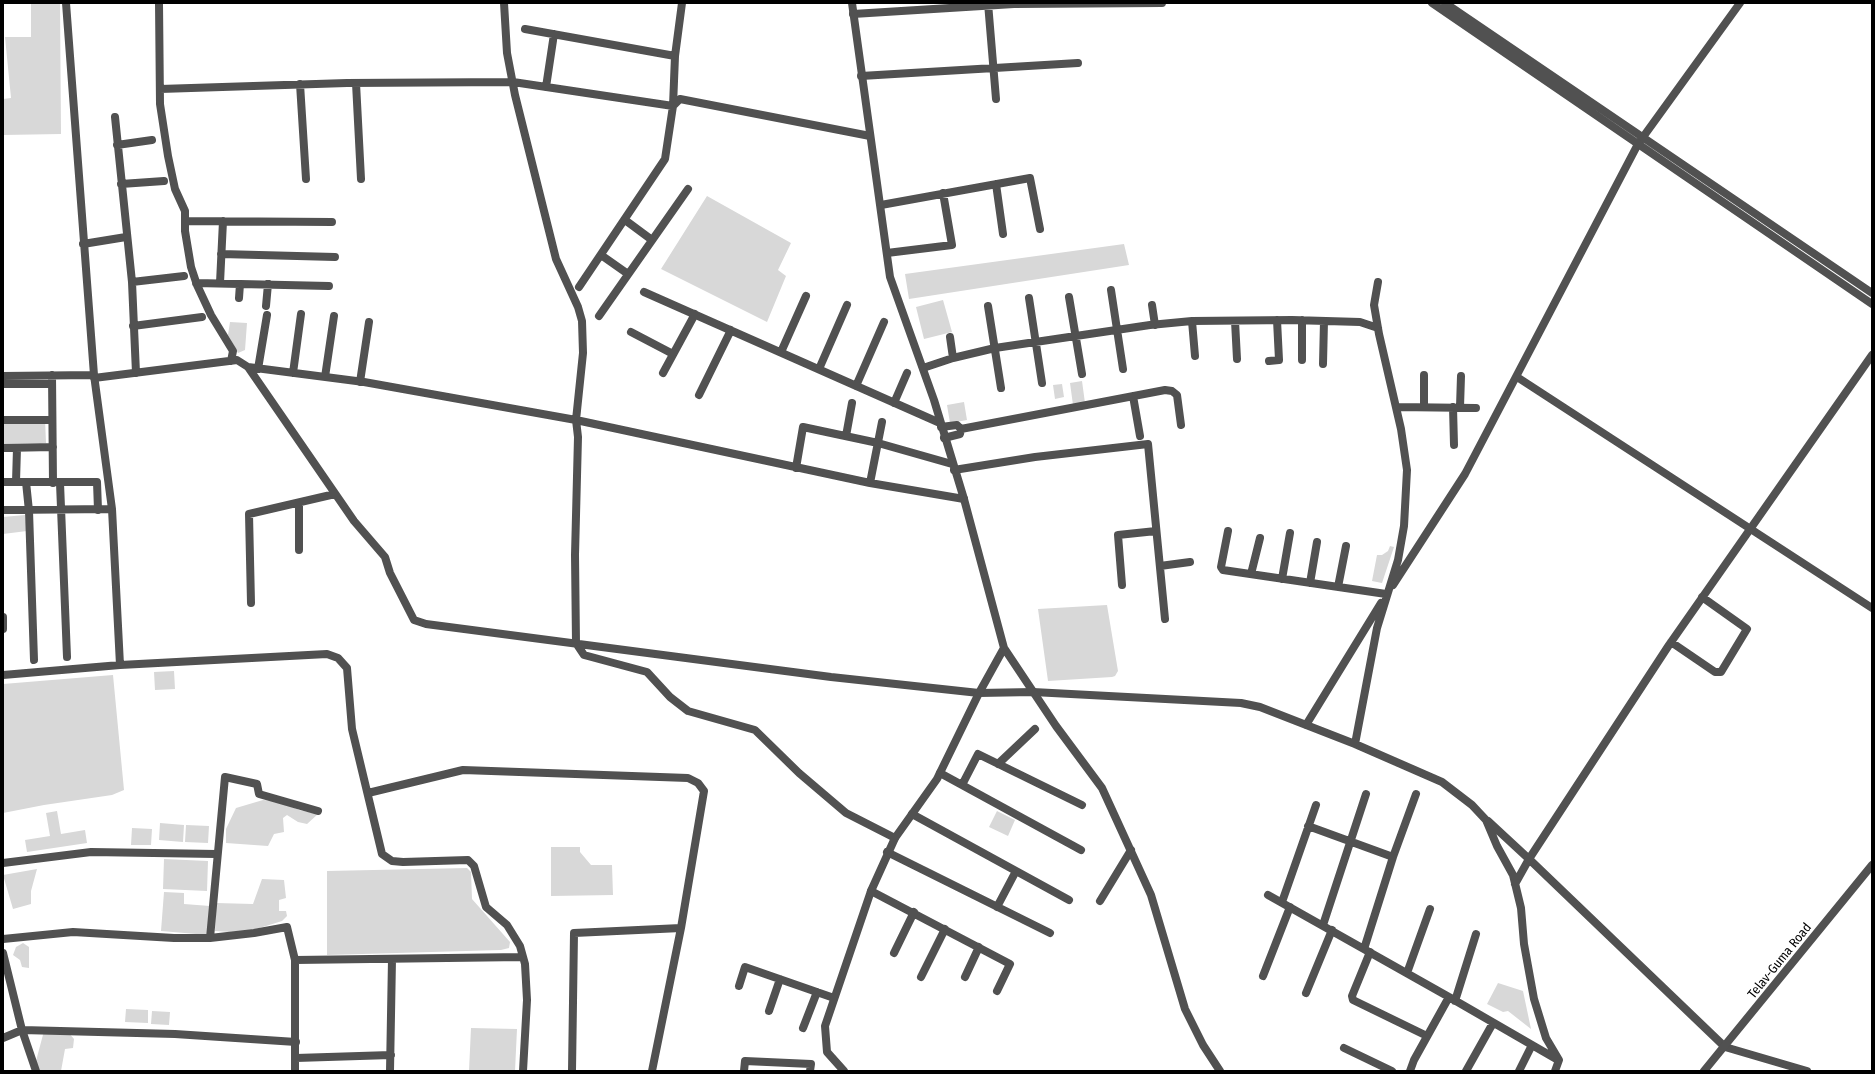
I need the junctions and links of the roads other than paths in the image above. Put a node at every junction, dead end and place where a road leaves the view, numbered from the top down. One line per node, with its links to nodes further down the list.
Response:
1 (66, 3): 46 (street)
2 (159, 3): 22 (street)
3 (504, 3): 18 (street)
4 (682, 3): 14 (street)
5 (852, 3): 11 (street)
6 (1162, 3): 10 (street)
7 (1432, 3): 28 (street)
8 (1445, 3): 28 (street)
9 (1740, 3): 28 (street)
10 (988, 4): 11 (street); 16 (street)
11 (853, 14): 17 (street)
12 (525, 29): 13 (street)
13 (554, 34): 14 (street); 21 (street)
14 (675, 56): 24 (street)
15 (1078, 63): 16 (street)
16 (992, 68): 17 (street); 23 (street)
17 (861, 76): 26 (street)
18 (513, 82): 19 (street); 21 (street); 139 (street)
19 (356, 83): 20 (street); 31 (street)
20 (300, 84): 22 (street); 30 (street)
21 (546, 87): 24 (street)
22 (160, 89): 38 (street)
23 (996, 99)
24 (673, 106): 26 (street); 39 (street)
25 (115, 117): 29 (street)
26 (870, 136): 37 (street)
27 (152, 140): 29 (street)
28 (1640, 140): 63 (street); 68 (street); 122 (street)
29 (117, 145): 33 (street)
30 (306, 179)
31 (361, 179)
32 (164, 181): 33 (street)
33 (121, 184): 44 (street)
34 (996, 184): 36 (street); 42 (street); 43 (street)
35 (688, 189): 45 (street)
36 (944, 194): 37 (street); 47 (street)
37 (880, 205): 47 (street)
38 (185, 220): 40 (street); 55 (street)
39 (625, 220): 45 (street); 49 (street)
40 (223, 221): 41 (street); 48 (street)
41 (332, 222)
42 (1040, 230)
43 (1003, 234)
44 (126, 237): 46 (street); 53 (street)
45 (652, 240): 51 (street)
46 (83, 244): 119 (street)
47 (887, 253): 107 (street)
48 (221, 254): 50 (street); 56 (street)
49 (601, 255): 51 (street); 60 (street)
50 (335, 257)
51 (628, 274): 77 (street)
52 (184, 276): 53 (street)
53 (132, 282): 87 (street)
54 (1378, 282): 88 (street)
55 (196, 283): 56 (street); 103 (street)
56 (220, 283): 57 (street)
57 (240, 284): 58 (street); 66 (street)
58 (268, 284): 59 (street); 70 (street)
59 (329, 286)
60 (579, 287)
61 (1111, 290): 90 (street)
62 (644, 292): 74 (street)
63 (1872, 293)
64 (806, 296): 96 (street)
65 (1069, 297): 92 (street)
66 (239, 298)
67 (1029, 298): 94 (street)
68 (1872, 304)
69 (847, 305): 109 (street)
70 (266, 306)
71 (988, 306): 95 (street)
72 (1152, 306): 86 (street)
73 (301, 314): 112 (street)
74 (695, 314): 89 (street); 97 (street)
75 (267, 315): 108 (street)
76 (334, 316): 121 (street)
77 (599, 316)
78 (202, 317): 87 (street)
79 (1277, 320): 80 (street); 82 (street); 104 (street)
80 (1302, 320): 83 (street); 102 (street)
81 (1192, 321): 82 (street); 86 (street); 99 (street)
82 (1235, 321): 101 (street)
83 (1324, 321): 88 (street); 105 (street)
84 (369, 322): 123 (street)
85 (884, 322): 127 (street)
86 (1155, 325): 90 (street)
87 (133, 326): 111 (street)
88 (1378, 328): 134 (street)
89 (731, 330): 96 (street); 129 (street)
90 (1117, 330): 92 (street); 110 (street)
91 (631, 332): 97 (street)
92 (1076, 336): 94 (street); 115 (street)
93 (950, 337): 100 (street)
94 (1036, 342): 95 (street); 124 (street)
95 (995, 348): 100 (street); 128 (street)
96 (781, 352): 109 (street)
97 (674, 354): 113 (street)
98 (1872, 355): 167 (street)
99 (1195, 356)
100 (953, 358): 107 (street)
101 (1237, 359)
102 (1302, 360)
103 (232, 361): 106 (street); 111 (street)
104 (1269, 361)
105 (1323, 364)
106 (248, 367): 108 (street); 159 (street)
107 (922, 368): 141 (street)
108 (258, 369): 112 (street)
109 (819, 369): 127 (street)
110 (1123, 369)
111 (136, 373): 119 (street)
112 (293, 373): 121 (street)
113 (663, 373)
114 (907, 373): 132 (street)
115 (1082, 374)
116 (52, 375): 118 (street); 119 (street); 126 (street)
117 (1424, 375): 133 (street)
118 (3, 376)
119 (94, 376): 162 (street)
120 (1461, 376): 135 (street)
121 (325, 377): 123 (street)
122 (1517, 377): 167 (street); 182 (street)
123 (360, 382): 139 (street)
124 (1042, 383)
125 (3, 384): 126 (street)
126 (52, 384): 138 (street)
127 (856, 386): 132 (street)
128 (1001, 388)
129 (699, 395)
130 (1133, 396): 142 (street); 143 (street); 145 (street)
131 (852, 403): 144 (street)
132 (894, 403): 141 (street)
133 (1424, 406): 134 (street); 135 (street)
134 (1396, 407): 182 (street)
135 (1457, 407): 136 (street); 148 (street)
136 (1476, 408)
137 (3, 420): 138 (street)
138 (52, 420): 149 (street)
139 (576, 420): 153 (street); 190 (street)
140 (882, 422): 147 (street)
141 (941, 425): 143 (street); 146 (street)
142 (1181, 425)
143 (961, 429): 146 (street)
144 (846, 436): 147 (street); 153 (street)
145 (1140, 436)
146 (944, 438): 152 (street)
147 (878, 443): 152 (street); 158 (street)
148 (1454, 445)
149 (53, 447): 151 (street); 157 (street)
150 (3, 448): 151 (street)
151 (17, 448): 155 (street)
152 (953, 467): 160 (street); 168 (street)
153 (796, 468): 158 (street)
154 (3, 482): 155 (street)
155 (16, 482): 156 (street)
156 (26, 482): 157 (street); 166 (street)
157 (57, 483): 164 (street); 165 (street)
158 (870, 483): 160 (street)
159 (335, 494): 161 (street); 190 (street)
160 (964, 499): 191 (street)
161 (299, 503): 174 (street); 184 (street)
162 (112, 509): 165 (street); 194 (street)
163 (3, 510): 166 (street)
164 (60, 510): 165 (street); 166 (street); 192 (street)
165 (98, 510)
166 (29, 511): 193 (street)
167 (1751, 528): 183 (street); 185 (street)
168 (1156, 530): 176 (street); 180 (street)
169 (1228, 531): 177 (street)
170 (1290, 533): 178 (street)
171 (1260, 538): 177 (street)
172 (1317, 542): 179 (street)
173 (1346, 546): 181 (street)
174 (299, 550)
175 (1190, 562): 176 (street)
176 (1160, 566): 187 (street)
177 (1251, 574): 178 (street)
178 (1282, 579): 179 (street)
179 (1310, 583): 181 (street)
180 (1122, 585)
181 (1338, 587): 182 (street)
182 (1386, 594): 198 (street); 200 (street)
183 (1702, 597): 189 (street); 189 (street)
184 (251, 603)
185 (1872, 608)
186 (3, 618): 188 (street)
187 (1165, 619)
188 (3, 629)
189 (1671, 642): 220 (street)
190 (576, 643): 197 (street); 213 (street)
191 (1004, 648): 196 (street); 197 (street)
192 (67, 656)
193 (34, 660)
194 (120, 665): 195 (street); 204 (street)
195 (3, 675)
196 (1033, 692): 197 (street); 198 (street); 216 (street)
197 (979, 693): 202 (street)
198 (1306, 725): 200 (street)
199 (1035, 729): 201 (street)
200 (1355, 744): 211 (street)
201 (998, 764): 203 (street); 207 (street)
202 (940, 774): 203 (street); 210 (street)
203 (962, 785): 215 (street)
204 (368, 793): 234 (street); 245 (street)
205 (1366, 794): 214 (street)
206 (1416, 794): 219 (street)
207 (1082, 805)
208 (1316, 805): 212 (street)
209 (318, 811): 218 (street)
210 (912, 814): 213 (street); 223 (street)
211 (1486, 820): 220 (street); 224 (street)
212 (1308, 826): 214 (street); 229 (street)
213 (895, 838): 217 (street)
214 (1350, 842): 219 (street); 233 (street)
215 (1081, 850)
216 (1131, 850): 228 (street); 283 (street)
217 (887, 852): 225 (street); 230 (street)
218 (216, 854): 221 (street); 239 (street)
219 (1393, 857): 242 (street)
220 (1529, 859): 224 (street); 267 (street)
221 (3, 863)
222 (1872, 866): 267 (street, Telav-Guma Road)
223 (1016, 871): 227 (street); 230 (street)
224 (1515, 884): 271 (street)
225 (872, 891): 232 (street); 257 (street)
226 (1268, 894): 229 (street)
227 (1068, 900)
228 (1100, 901)
229 (1286, 904): 233 (street); 249 (street)
230 (997, 907): 237 (street)
231 (1430, 909): 248 (street)
232 (914, 912): 235 (street); 244 (street)
233 (1323, 925): 236 (street)
234 (682, 928): 278 (street); 279 (street)
235 (945, 929): 241 (street); 250 (street)
236 (1332, 930): 242 (street); 256 (street)
237 (1050, 933)
238 (1476, 934): 258 (street)
239 (210, 938): 240 (street); 247 (street)
240 (3, 939)
241 (979, 947): 251 (street); 254 (street)
242 (1367, 951): 248 (street); 263 (street)
243 (3, 953): 262 (street)
244 (894, 953)
245 (523, 957): 246 (street); 277 (street)
246 (392, 959): 247 (street); 269 (street)
247 (295, 960): 265 (street)
248 (1407, 973): 258 (street)
249 (1263, 976)
250 (921, 977)
251 (965, 977)
252 (780, 979): 253 (street); 255 (street); 259 (street)
253 (738, 986)
254 (997, 991)
255 (817, 992): 257 (street); 261 (street)
256 (1306, 992)
257 (834, 998): 282 (street)
258 (1452, 999): 260 (street); 263 (street)
259 (769, 1011)
260 (1493, 1022): 266 (street); 286 (street)
261 (803, 1028)
262 (22, 1030): 264 (street); 265 (street); 274 (street)
263 (1427, 1036): 285 (street)
264 (3, 1038)
265 (296, 1042): 270 (street)
266 (1532, 1045): 271 (street); 287 (street)
267 (1725, 1047): 273 (street); 289 (street, Telav-Guma Road)
268 (1344, 1048): 284 (street)
269 (391, 1055): 270 (street); 276 (street)
270 (296, 1058): 275 (street)
271 (1559, 1060): 288 (street)
272 (778, 1067): 280 (street); 281 (street)
273 (1797, 1070): 290 (street)
274 (36, 1071)
275 (295, 1071)
276 (390, 1071)
277 (523, 1071)
278 (572, 1071)
279 (652, 1071)
280 (744, 1071)
281 (810, 1071)
282 (844, 1071)
283 (1220, 1071)
284 (1392, 1071)
285 (1410, 1071)
286 (1466, 1071)
287 (1519, 1071)
288 (1555, 1071)
289 (1704, 1071)
290 (1807, 1071)

